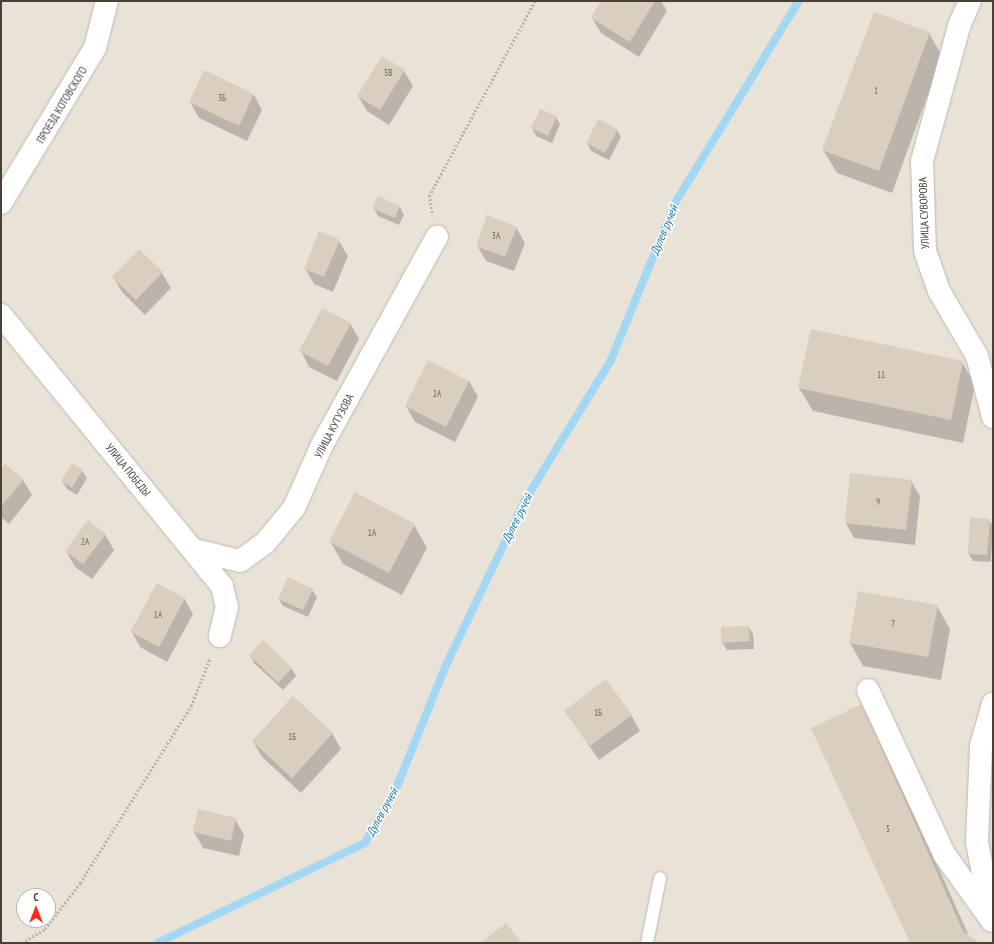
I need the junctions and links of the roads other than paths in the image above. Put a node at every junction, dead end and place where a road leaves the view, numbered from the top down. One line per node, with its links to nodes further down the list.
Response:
1 (107, 1): 3 (street, ПРОЕЗД КОТОВСКОГО)
2 (970, 1): 6 (street, УЛИЦА СУВОРОВА)
3 (1, 203)
4 (437, 237): 7 (street, УЛИЦА КУТУЗОВА)
5 (1, 315): 7 (street, УЛИЦА ПОБЕДЫ)
6 (993, 417)
7 (194, 550): 8 (street, УЛИЦА ПОБЕДЫ)
8 (220, 636)
9 (868, 690): 12 (street)
10 (993, 704): 12 (street)
11 (660, 878): 13 (lane)
12 (993, 921)
13 (647, 943)

